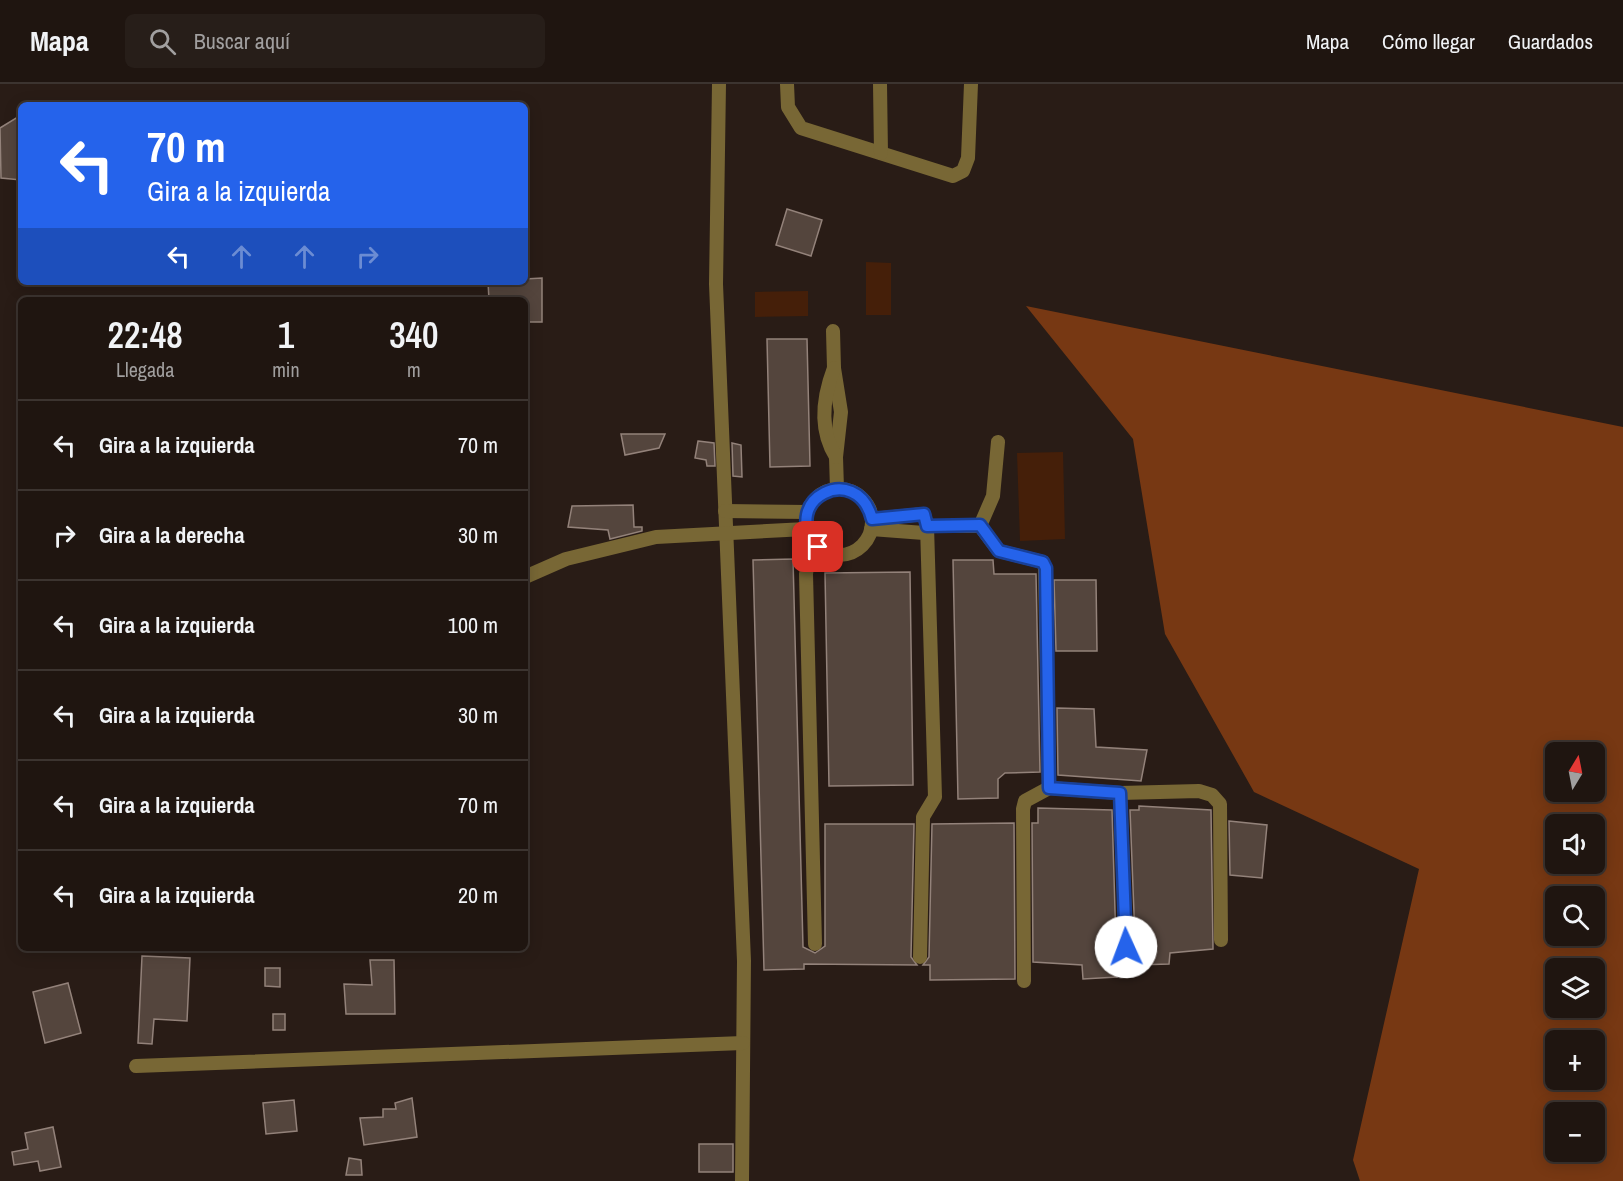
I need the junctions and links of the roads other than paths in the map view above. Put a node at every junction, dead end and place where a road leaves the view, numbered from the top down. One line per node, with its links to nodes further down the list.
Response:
1 (719, 84): 9 (street)
2 (787, 84): 5 (street)
3 (880, 84): 5 (street)
4 (971, 84): 5 (street)
5 (881, 153)
6 (833, 331): 8 (street)
7 (998, 442): 12 (street)
8 (837, 489): 10 (street); 11 (street)
9 (725, 511): 10 (street); 15 (street)
10 (807, 512): 14 (street)
11 (872, 524): 13 (street); 16 (street)
12 (980, 525): 13 (street); 18 (street)
13 (927, 526): 22 (street)
14 (806, 529): 15 (street); 16 (street)
15 (726, 531): 17 (street); 25 (street)
16 (818, 547): 21 (street)
17 (528, 577)
18 (1049, 788): 19 (street); 24 (street)
19 (1120, 793): 20 (street); 23 (street)
20 (1221, 940)
21 (815, 944)
22 (920, 957)
23 (1126, 969)
24 (1024, 981)
25 (743, 1043): 26 (street); 27 (street)
26 (136, 1066)
27 (742, 1181)

